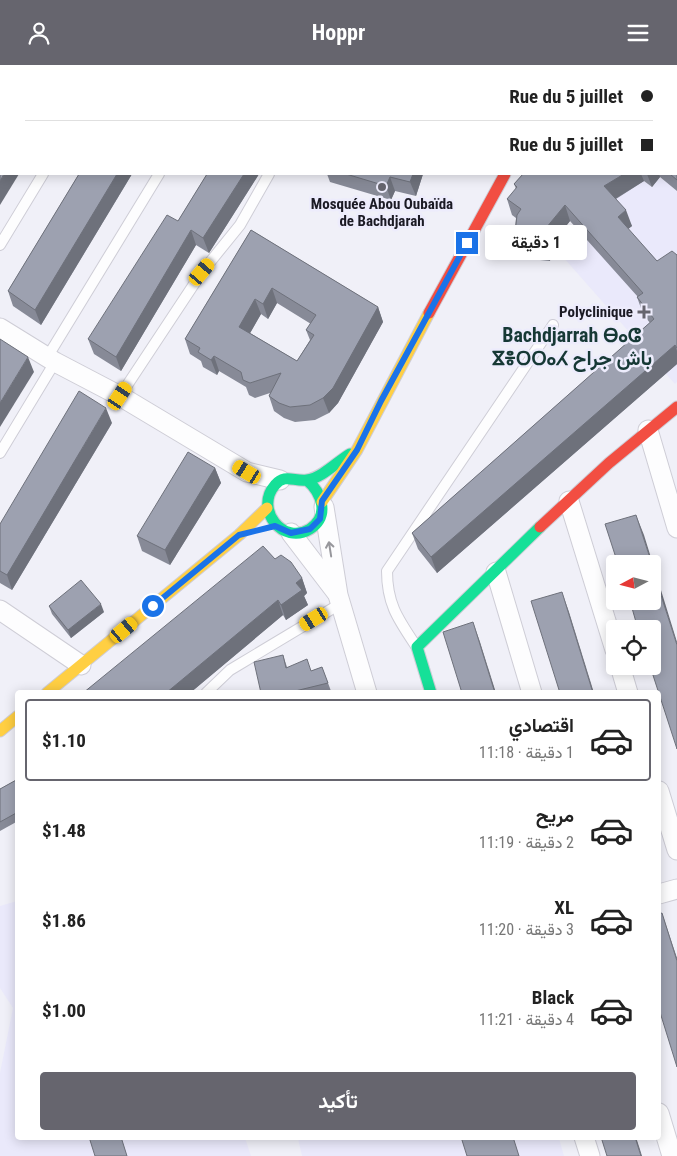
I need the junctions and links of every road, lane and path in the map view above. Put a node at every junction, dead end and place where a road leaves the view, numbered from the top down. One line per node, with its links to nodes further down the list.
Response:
1 (42, 175): 5 (lane)
2 (158, 175): 8 (lane)
3 (268, 175): 9 (lane)
4 (504, 175): 12 (street)
5 (0, 245)
6 (553, 325): 27 (lane)
7 (0, 327): 8 (street)
8 (51, 359): 9 (street); 13 (lane)
9 (120, 396): 14 (street)
10 (677, 407): 11 (street)
11 (648, 429): 17 (street); 20 (street)
12 (357, 450): 15 (street); 18 (street)
13 (0, 453)
14 (247, 472): 16 (street); 19 (street)
15 (307, 480): 16 (street); 18 (street)
16 (280, 481): 19 (street)
17 (569, 501): 23 (street); 26 (street)
18 (323, 502): 21 (street); 24 (street, one-way to 18)
19 (266, 507): 21 (street); 22 (street)
20 (677, 528)
21 (283, 530): 22 (street); 24 (street)
22 (239, 535): 28 (street)
23 (496, 572): 27 (street); 34 (street)
24 (339, 599): 31 (lane); 32 (street)
25 (0, 610): 28 (street)
26 (606, 621)
27 (416, 647): 33 (street)
28 (81, 665): 30 (street)
29 (623, 675): 35 (street)
30 (51, 690)
31 (209, 690)
32 (366, 690)
33 (430, 690)
34 (531, 690)
35 (627, 690)
36 (15, 719): 37 (street)
37 (0, 731)
38 (661, 798): 39 (street)
39 (677, 850)
40 (677, 889): 41 (street)
41 (661, 893)
42 (661, 1120): 45 (street)
43 (585, 1140): 44 (street)
44 (590, 1156)
45 (672, 1156)

